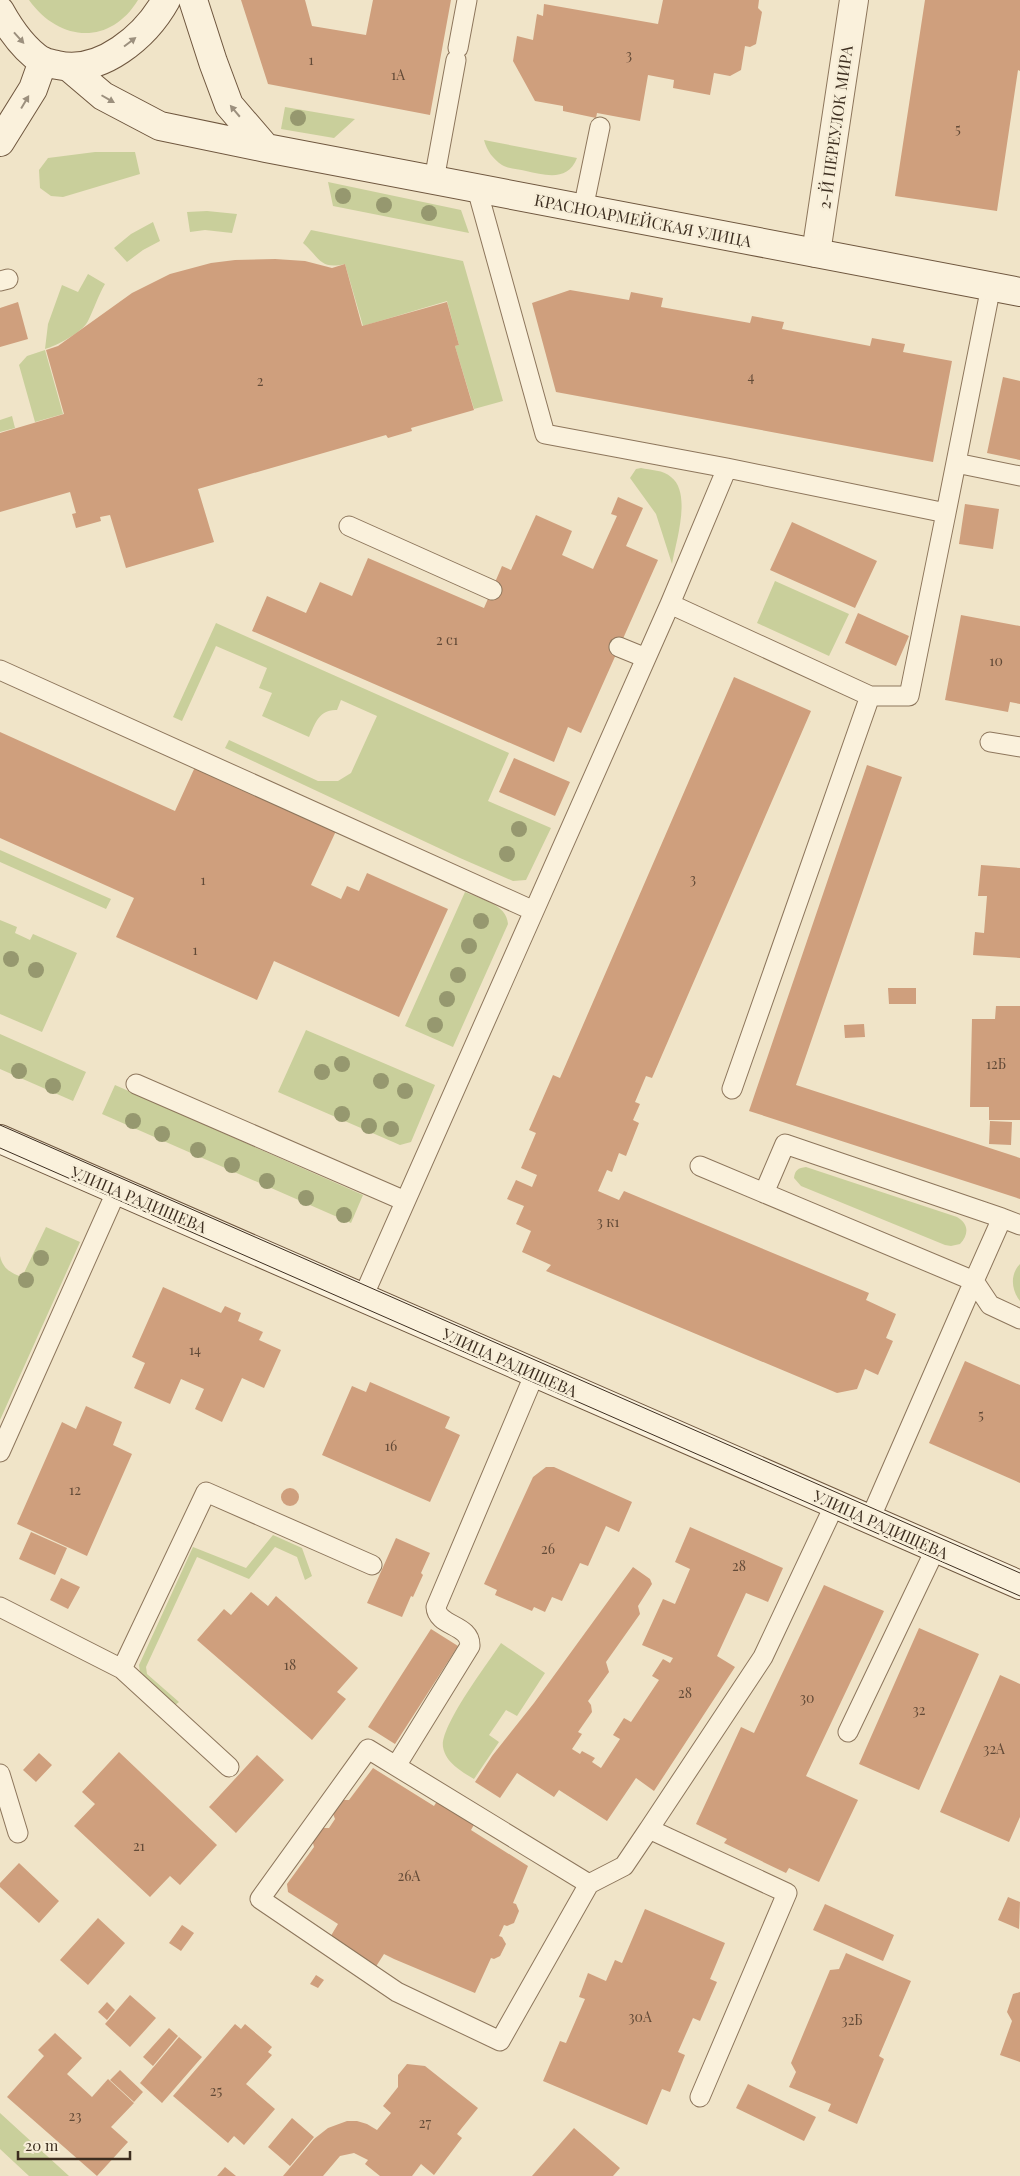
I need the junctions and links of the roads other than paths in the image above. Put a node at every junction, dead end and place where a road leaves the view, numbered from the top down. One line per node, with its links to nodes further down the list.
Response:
1 (166, 0): 7 (street, one-way to 1)
2 (193, 0): 10 (street, one-way to 2)
3 (467, 0): 11 (lane)
4 (854, 0): 14 (street, 2-Й ПЕРЕУЛОК МИРА)
5 (0, 11): 6 (street, one-way to 6)
6 (43, 61): 7 (street); 9 (street, one-way to 6)
7 (70, 68): 10 (street, КРАСНОАРМЕЙСКАЯ УЛИЦА, one-way to 10)
8 (600, 127): 13 (lane)
9 (0, 142)
10 (266, 148): 11 (street, КРАСНОАРМЕЙСКАЯ УЛИЦА)
11 (434, 180): 12 (street, КРАСНОАРМЕЙСКАЯ УЛИЦА)
12 (477, 189): 13 (street, КРАСНОАРМЕЙСКАЯ УЛИЦА); 18 (lane)
13 (583, 209): 14 (street, КРАСНОАРМЕЙСКАЯ УЛИЦА)
14 (816, 253): 15 (street, КРАСНОАРМЕЙСКАЯ УЛИЦА)
15 (991, 286): 16 (street, КРАСНОАРМЕЙСКАЯ УЛИЦА); 17 (lane)
16 (1020, 292)
17 (956, 463): 19 (lane); 20 (lane)
18 (727, 468): 20 (lane); 23 (lane)
19 (1020, 476)
20 (946, 513): 27 (lane)
21 (349, 526): 22 (lane)
22 (492, 590)
23 (670, 604): 25 (lane); 27 (lane)
24 (620, 647): 25 (lane)
25 (646, 658): 30 (lane)
26 (0, 670): 30 (lane)
27 (870, 696): 32 (lane)
28 (990, 742): 29 (lane)
29 (1020, 747)
30 (534, 911): 37 (lane)
31 (136, 1084): 37 (lane)
32 (732, 1089)
33 (0, 1139): 35 (street, УЛИЦА РАДИЩЕВА)
34 (700, 1166): 36 (lane)
35 (117, 1190): 41 (street, УЛИЦА РАДИЩЕВА); 44 (lane)
36 (764, 1193): 38 (lane); 40 (lane)
37 (405, 1202): 41 (lane)
38 (1002, 1218): 39 (lane); 40 (lane)
39 (1020, 1225)
40 (974, 1281): 42 (lane); 46 (lane)
41 (363, 1297): 43 (street, УЛИЦА РАДИЩЕВА)
42 (1020, 1318)
43 (535, 1373): 45 (street, УЛИЦА РАДИЩЕВА); 53 (lane)
44 (0, 1452)
45 (836, 1504): 46 (street, УЛИЦА РАДИЩЕВА); 56 (lane)
46 (870, 1519): 47 (street, УЛИЦА РАДИЩЕВА)
47 (936, 1548): 49 (street, УЛИЦА РАДИЩЕВА); 52 (lane)
48 (372, 1565): 51 (lane)
49 (1020, 1585)
50 (0, 1607): 51 (lane)
51 (122, 1669): 54 (lane)
52 (848, 1732)
53 (396, 1766): 58 (lane); 58 (lane)
54 (230, 1767)
55 (0, 1774): 57 (lane)
56 (649, 1830): 58 (lane); 59 (lane)
57 (18, 1833)
58 (589, 1884)
59 (700, 2097)

